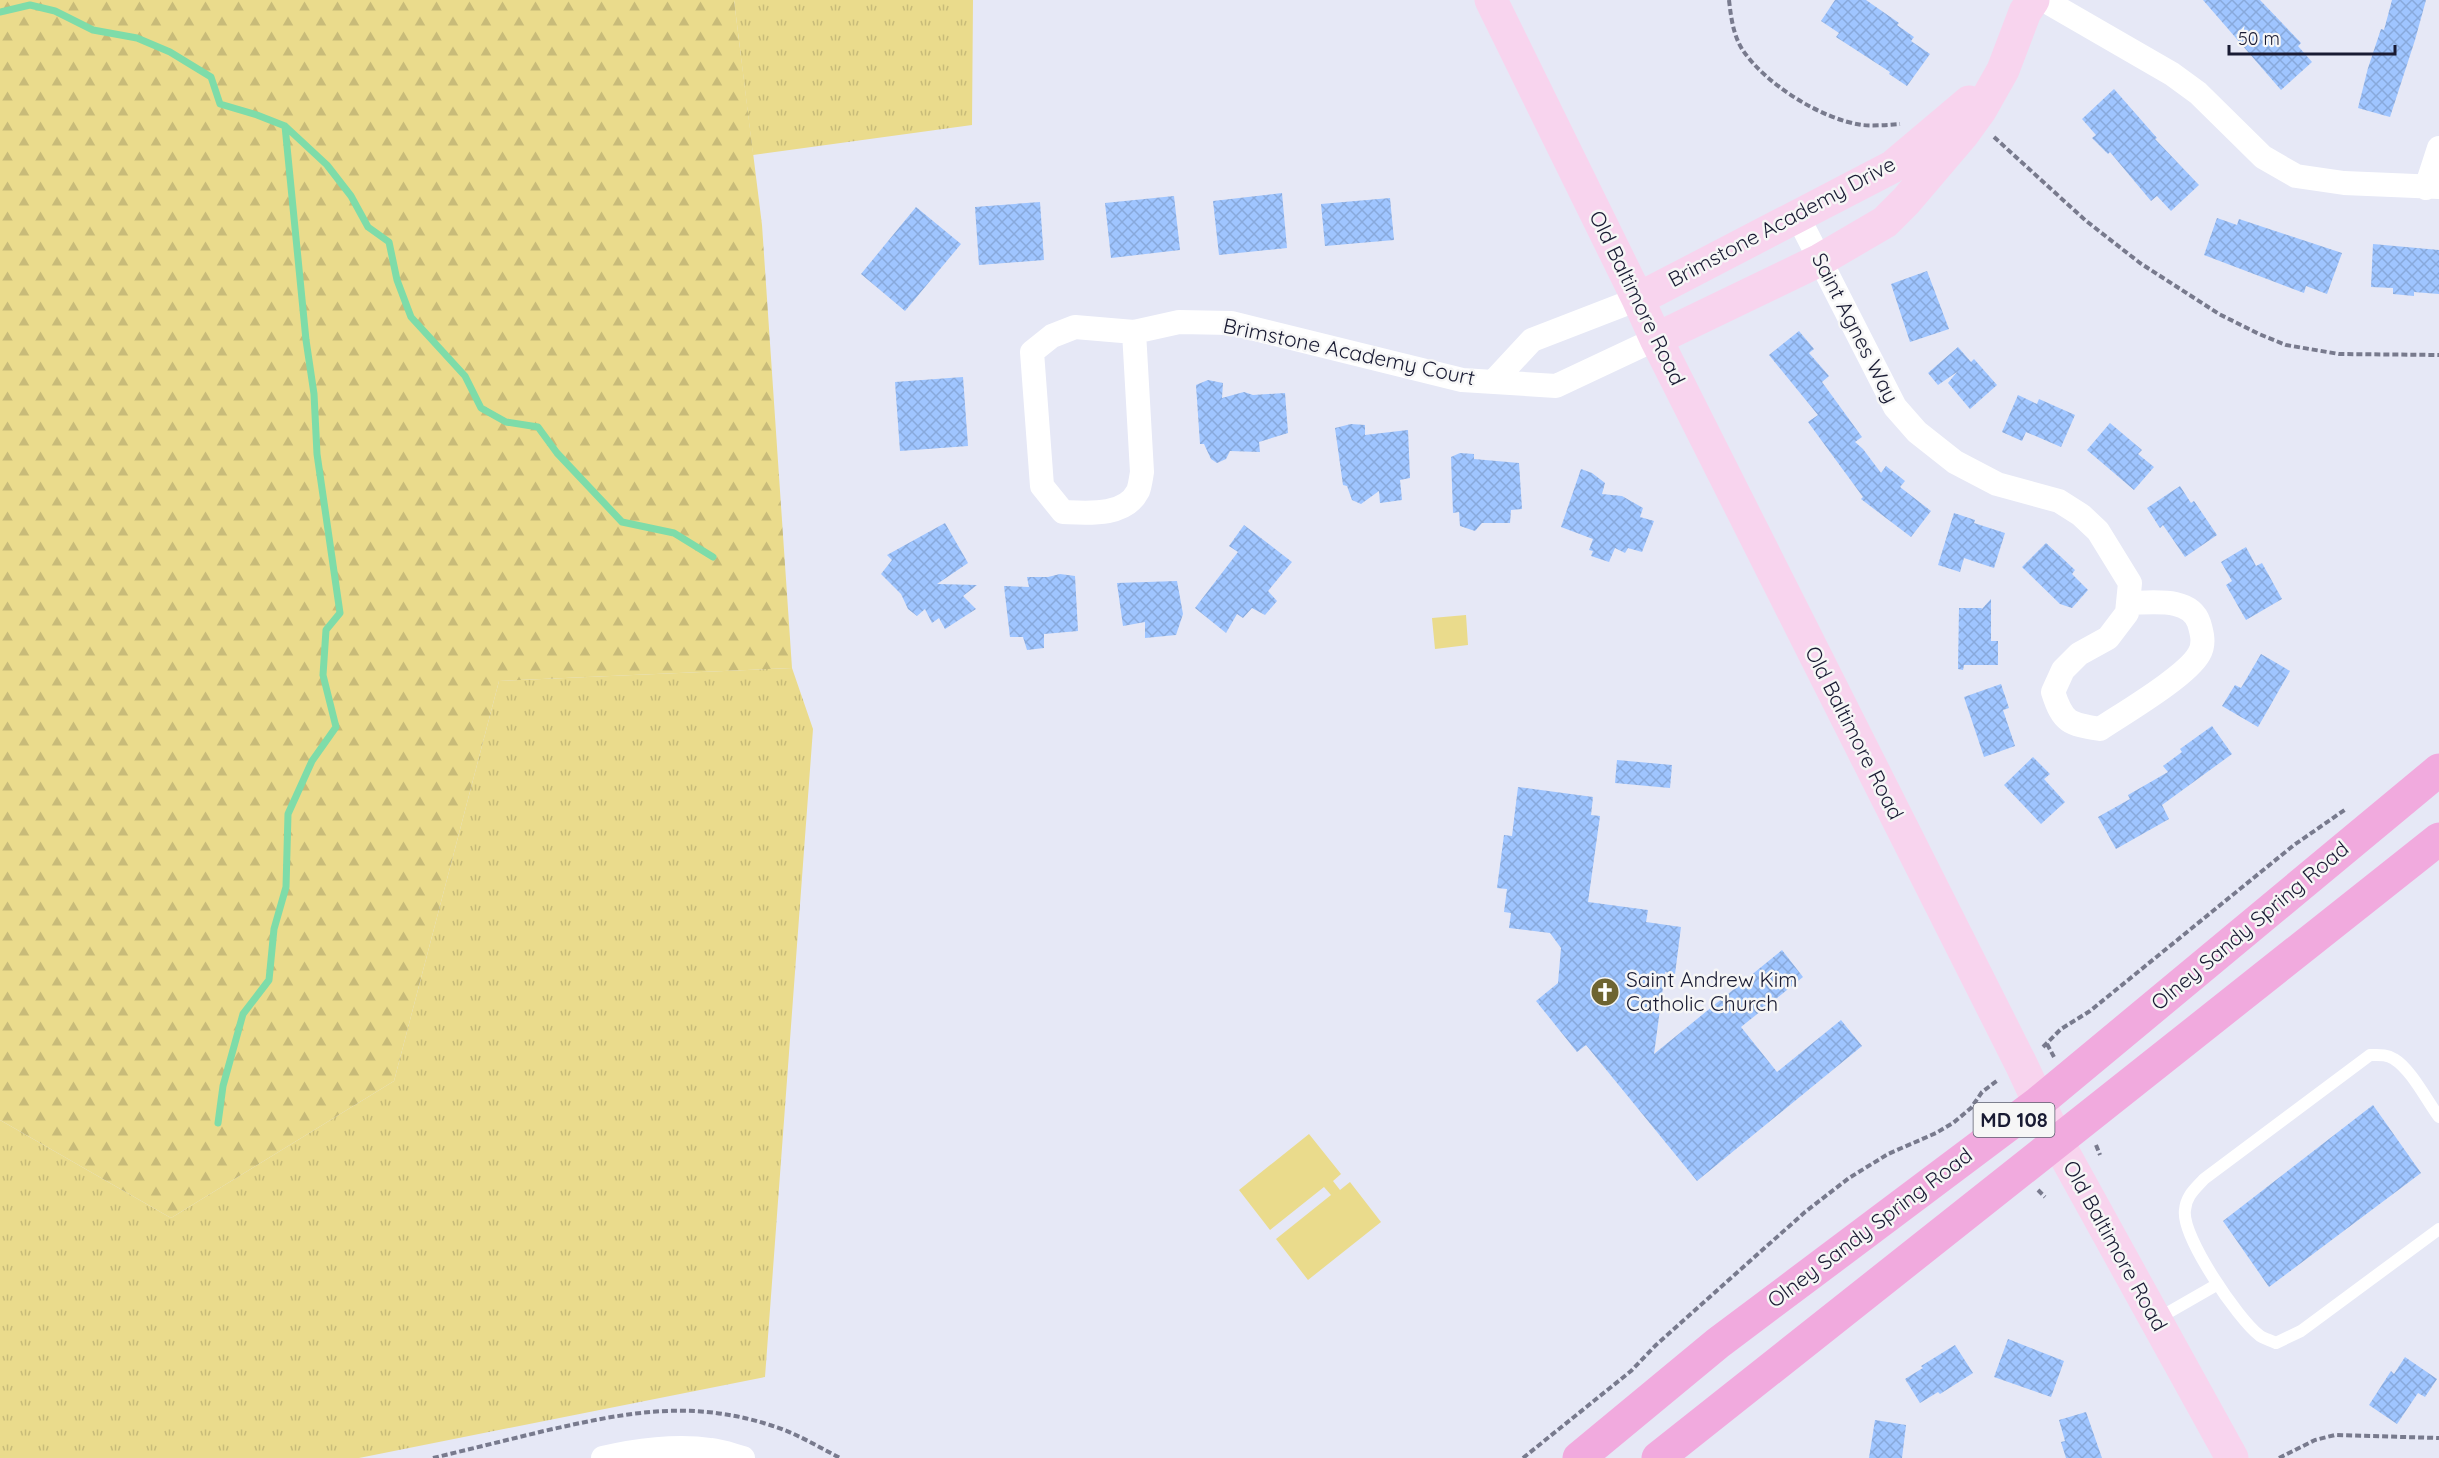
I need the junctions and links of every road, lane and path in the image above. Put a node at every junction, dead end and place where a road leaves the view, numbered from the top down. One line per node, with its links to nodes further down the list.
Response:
1 (1491, 0): 11 (street, Old Baltimore Road)
2 (1729, 0): 6 (path)
3 (2029, 3): 4 (street, Brimstone Academy Drive); 8 (street)
4 (2003, 69): 5 (street, Brimstone Academy Drive); 9 (street, Brimstone Academy Drive)
5 (1971, 123): 10 (street, Brimstone Academy Drive); 14 (path)
6 (1904, 124)
7 (2439, 148): 8 (street)
8 (2433, 187)
9 (1797, 217): 10 (street, Saint Agnes Way); 11 (street, Brimstone Academy Drive)
10 (1820, 260): 13 (street, Brimstone Academy Drive); 16 (street, Saint Agnes Way)
11 (1638, 299): 13 (street, Old Baltimore Road); 15 (street, Brimstone Academy Court)
12 (1134, 332): 12 (street, Brimstone Academy Court); 15 (street, Brimstone Academy Court)
13 (1656, 339): 15 (street, Brimstone Academy Court); 20 (street, Old Baltimore Road)
14 (2439, 355)
15 (1493, 382)
16 (2128, 603): 16 (street)
17 (2439, 770): 21 (main road, Olney Sandy Spring Road / MD 108)
18 (2349, 807): 20 (path)
19 (2439, 839): 23 (main road, MD 108)
20 (2021, 1064): 21 (street, Old Baltimore Road); 30 (path)
21 (2038, 1102): 23 (street, Old Baltimore Road); 31 (main road, Olney Sandy Spring Road / MD 108)
22 (2439, 1117): 25 (lane)
23 (2057, 1141): 26 (street, Old Baltimore Road); 32 (main road, MD 108)
24 (2439, 1229): 25 (lane)
25 (2218, 1284): 26 (lane)
26 (2156, 1320): 33 (street, Old Baltimore Road)
27 (2439, 1438): 34 (path)
28 (603, 1458): 29 (street)
29 (743, 1458)
30 (1523, 1458)
31 (1579, 1458)
32 (1658, 1458)
33 (2232, 1458)
34 (2279, 1458)

